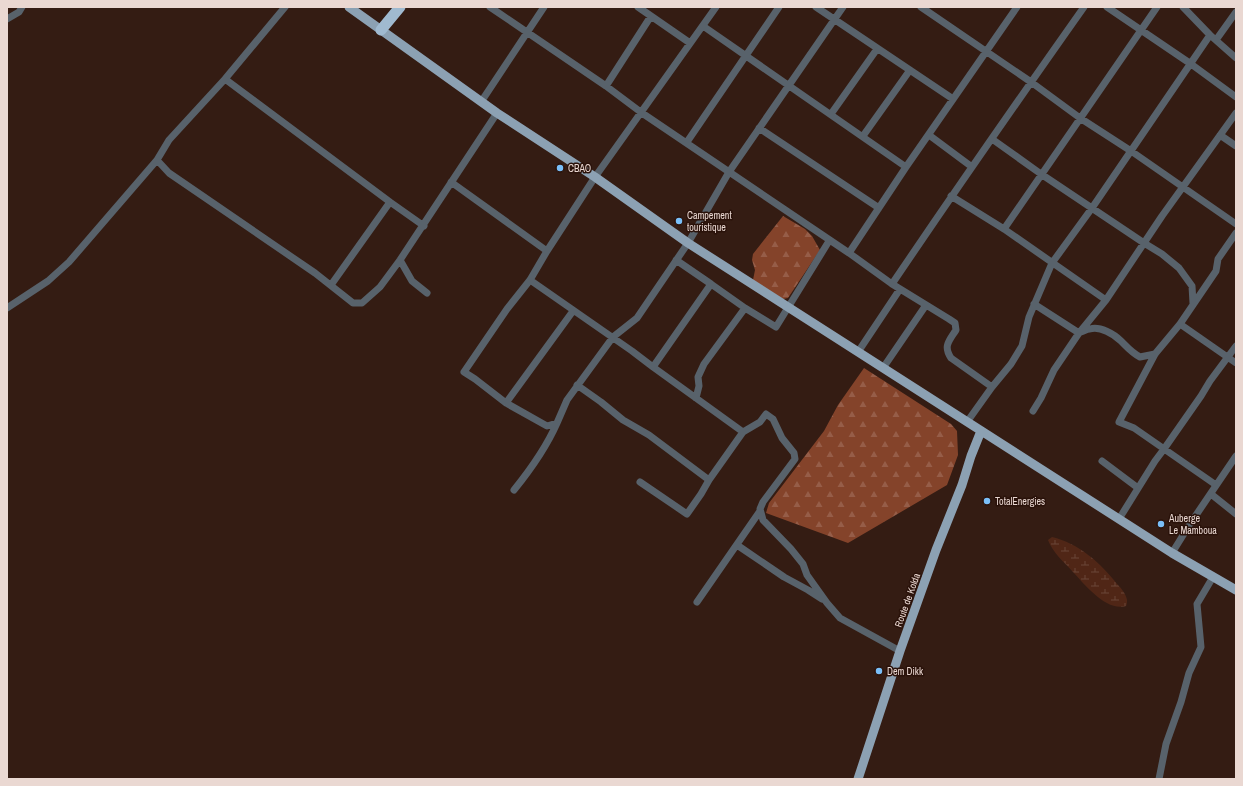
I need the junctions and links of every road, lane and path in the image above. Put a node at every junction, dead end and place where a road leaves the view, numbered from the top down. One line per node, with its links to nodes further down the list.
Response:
1 (22, 7): 20 (street)
2 (285, 7): 34 (street)
3 (349, 7): 23 (main road)
4 (400, 7): 23 (highway)
5 (490, 7): 25 (street)
6 (544, 7): 25 (street)
7 (638, 7): 19 (street)
8 (716, 7): 22 (street)
9 (779, 7): 30 (street)
10 (816, 7): 21 (street)
11 (843, 7): 21 (street)
12 (921, 7): 29 (street)
13 (1016, 7): 29 (street)
14 (1084, 7): 35 (street)
15 (1107, 7): 24 (street)
16 (1156, 7): 24 (street)
17 (1183, 7): 26 (street)
18 (1236, 12): 26 (street)
19 (651, 16): 27 (street); 37 (street)
20 (7, 19)
21 (834, 19): 28 (street); 36 (street)
22 (703, 26): 27 (street); 30 (street)
23 (381, 30): 40 (main road)
24 (1140, 30): 32 (street); 45 (street)
25 (527, 32): 37 (street); 40 (street)
26 (1213, 37): 31 (street); 32 (street)
27 (690, 43): 42 (street)
28 (877, 49): 33 (street); 44 (street)
29 (986, 52): 35 (street); 39 (street)
30 (746, 56): 36 (street); 51 (street)
31 (1236, 58)
32 (1191, 64): 38 (street); 53 (street)
33 (910, 70): 39 (street); 48 (street)
34 (225, 79): 54 (street); 63 (street)
35 (1031, 82): 45 (street); 50 (street)
36 (789, 84): 44 (street); 46 (street)
37 (606, 86): 42 (street)
38 (1236, 97)
39 (953, 99): 47 (street)
40 (481, 102): 41 (main road)
41 (497, 113): 59 (main road); 60 (street)
42 (642, 113): 51 (street); 59 (street)
43 (1236, 113): 49 (street)
44 (830, 114): 48 (street)
45 (1080, 118): 53 (street); 58 (street)
46 (759, 128): 57 (street); 64 (street)
47 (929, 135): 55 (street); 56 (street)
48 (863, 136): 55 (street)
49 (1220, 136): 52 (street); 61 (street)
50 (992, 139): 56 (street); 58 (street)
51 (687, 142): 57 (street)
52 (1236, 146)
53 (1131, 151): 61 (street); 65 (street)
54 (157, 160): 81 (street); 89 (street)
55 (906, 167): 64 (street)
56 (972, 167): 62 (street)
57 (729, 172): 70 (street); 71 (street)
58 (1041, 174): 65 (street); 68 (street)
59 (595, 177): 71 (main road); 73 (street)
60 (451, 182): 67 (street); 73 (street)
61 (1183, 188): 66 (street); 72 (street)
62 (951, 196): 68 (street); 80 (street)
63 (390, 202): 67 (street); 81 (street)
64 (879, 208): 74 (street)
65 (1092, 208): 72 (street); 77 (street)
66 (1236, 224)
67 (424, 226): 75 (street)
68 (1004, 229): 77 (street)
69 (1236, 233): 85 (street)
70 (829, 240): 74 (street); 88 (street)
71 (688, 243): 76 (street); 88 (main road)
72 (1144, 243): 84 (street); 85 (street)
73 (547, 251): 78 (street)
74 (849, 254): 80 (street)
75 (400, 260): 81 (street); 83 (street)
76 (676, 260): 79 (street); 94 (street)
77 (1052, 263): 84 (street); 86 (street)
78 (530, 280): 91 (street); 105 (street)
79 (711, 284): 90 (street); 100 (street)
80 (892, 284): 82 (street)
81 (331, 286)
82 (900, 289): 87 (street); 96 (street)
83 (427, 293)
84 (1106, 300): 93 (street)
85 (1193, 303): 92 (street)
86 (1034, 304): 93 (street); 103 (street)
87 (926, 305): 101 (street); 103 (street)
88 (788, 307): 90 (street); 96 (main road)
89 (7, 308)
90 (745, 308): 104 (street)
91 (573, 311): 94 (street); 105 (street)
92 (1180, 324): 97 (street); 98 (street)
93 (1079, 333): 97 (street); 106 (street)
94 (613, 337): 100 (street); 102 (street)
95 (1236, 346): 98 (street)
96 (858, 352): 101 (main road)
97 (1155, 354): 111 (street)
98 (1228, 357): 99 (street); 111 (street)
99 (1236, 363)
100 (653, 367): 104 (street)
101 (883, 368): 107 (main road)
102 (577, 386): 108 (street); 114 (street)
103 (992, 387): 107 (street)
104 (696, 398): 110 (street)
105 (506, 403): 108 (street)
106 (1033, 411)
107 (967, 422): 109 (main road)
108 (557, 423): 118 (street)
109 (982, 431): 122 (main road); 129 (main road, Route de Kolda)
110 (743, 432): 114 (street); 120 (street)
111 (1164, 449): 116 (street); 117 (street)
112 (1236, 456): 116 (street)
113 (1102, 461): 117 (street)
114 (709, 480): 115 (street)
115 (640, 482)
116 (1216, 485): 119 (street)
117 (1138, 488): 122 (street)
118 (514, 490)
119 (1210, 494): 121 (street); 124 (street)
120 (760, 511): 123 (street); 128 (street)
121 (1236, 514)
122 (1119, 519): 124 (main road)
123 (737, 545): 127 (street); 128 (street)
124 (1172, 553): 125 (main road)
125 (1213, 577): 126 (main road); 131 (street)
126 (1236, 590)
127 (697, 602)
128 (827, 603): 129 (street)
129 (900, 651): 130 (main road, Route de Kolda)
130 (858, 779)
131 (1159, 779)

